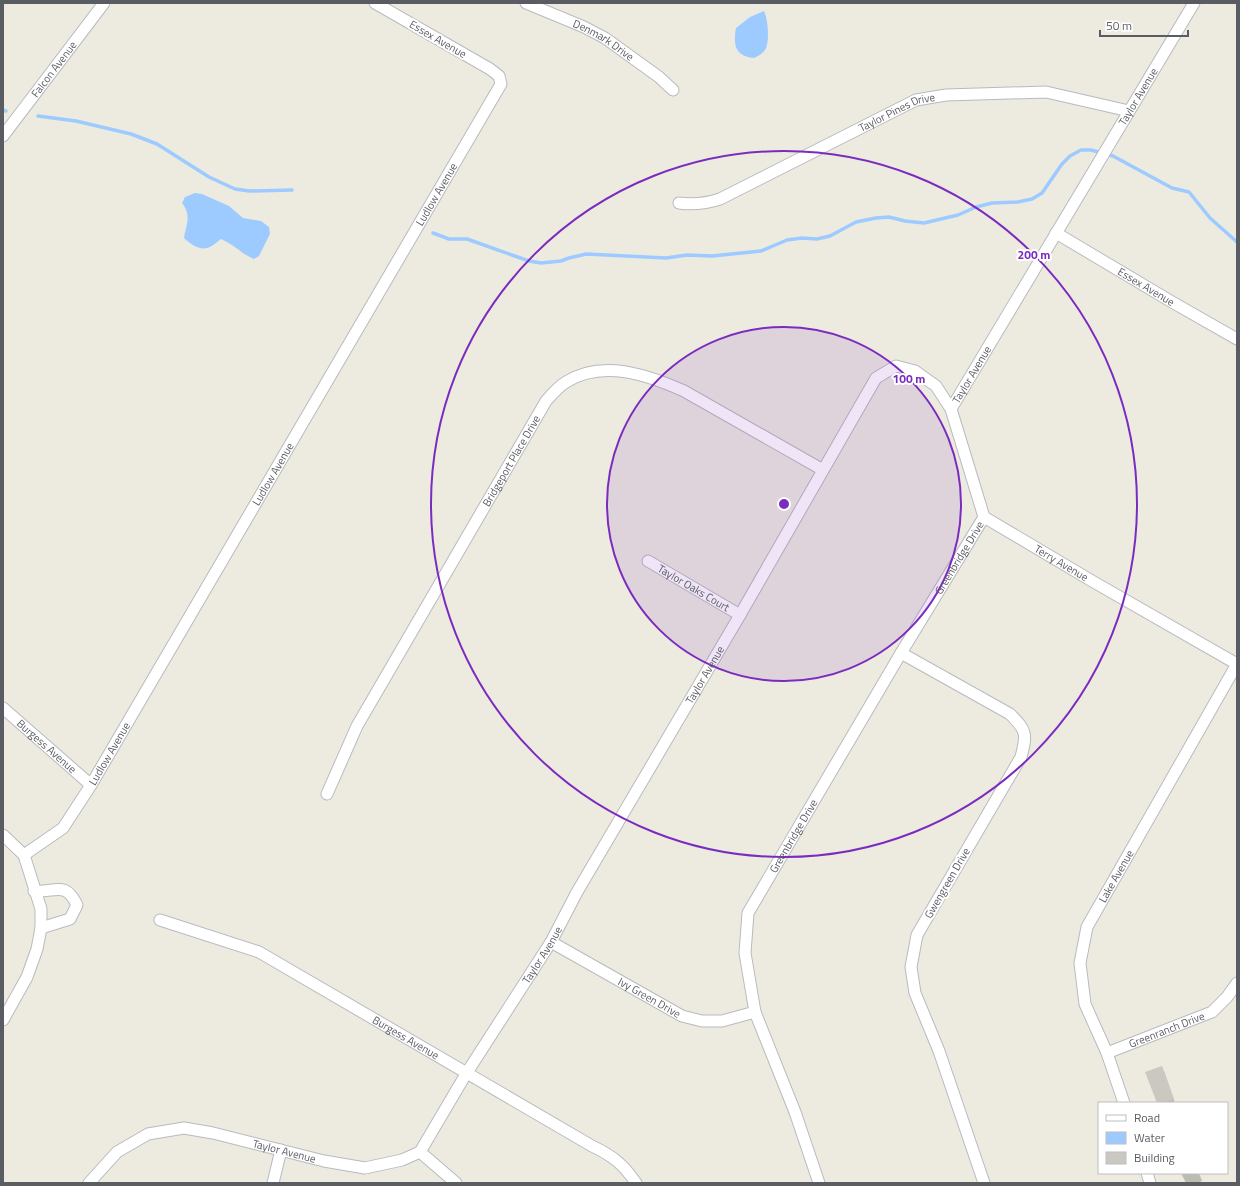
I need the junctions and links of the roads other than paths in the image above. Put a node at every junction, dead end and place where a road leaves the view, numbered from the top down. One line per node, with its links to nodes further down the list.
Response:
1 (104, 3): 8 (street, Falcon Avenue)
2 (375, 3): 5 (street, Essex Avenue)
3 (526, 3): 6 (street, Denmark Drive)
4 (1194, 3): 7 (street, Taylor Avenue)
5 (499, 76): 20 (street, Ludlow Avenue)
6 (673, 90)
7 (1129, 111): 9 (street, Taylor Pines Drive); 10 (street, Taylor Avenue)
8 (3, 136)
9 (679, 203)
10 (1056, 233): 11 (street, Essex Avenue); 12 (street, Taylor Avenue)
11 (1237, 338)
12 (951, 409): 13 (street, Taylor Avenue); 14 (street)
13 (823, 470): 16 (street, Taylor Avenue); 21 (street, Bridgeport Place Drive)
14 (984, 517): 17 (street, Greenbridge Drive); 18 (street, Terry Avenue)
15 (648, 561): 16 (street, Taylor Oaks Court)
16 (740, 615): 27 (street, Taylor Avenue)
17 (901, 652): 29 (street, Greenbridge Drive); 41 (street, Gwengreen Drive)
18 (1237, 664): 31 (street, Lake Avenue)
19 (3, 708): 20 (street, Burgess Avenue)
20 (91, 785): 23 (street, Ludlow Avenue)
21 (328, 794)
22 (3, 835): 23 (street)
23 (24, 855): 24 (street)
24 (34, 891): 26 (street); 26 (street)
25 (160, 920): 32 (street, Burgess Avenue)
26 (41, 928): 30 (street)
27 (551, 942): 29 (street, Ivy Green Drive); 32 (street, Taylor Avenue)
28 (1237, 983): 31 (street, Greenranch Drive)
29 (755, 1012): 40 (street, Greenbridge Drive)
30 (3, 1020)
31 (1107, 1053): 33 (street, Lake Avenue)
32 (466, 1074): 35 (street, Taylor Avenue); 39 (street, Burgess Avenue)
33 (1124, 1102)
34 (281, 1150): 35 (street, Taylor Avenue); 36 (street, Taylor Avenue); 37 (street)
35 (420, 1152): 38 (street)
36 (89, 1183)
37 (273, 1183)
38 (456, 1183)
39 (636, 1183)
40 (819, 1183)
41 (984, 1183)

